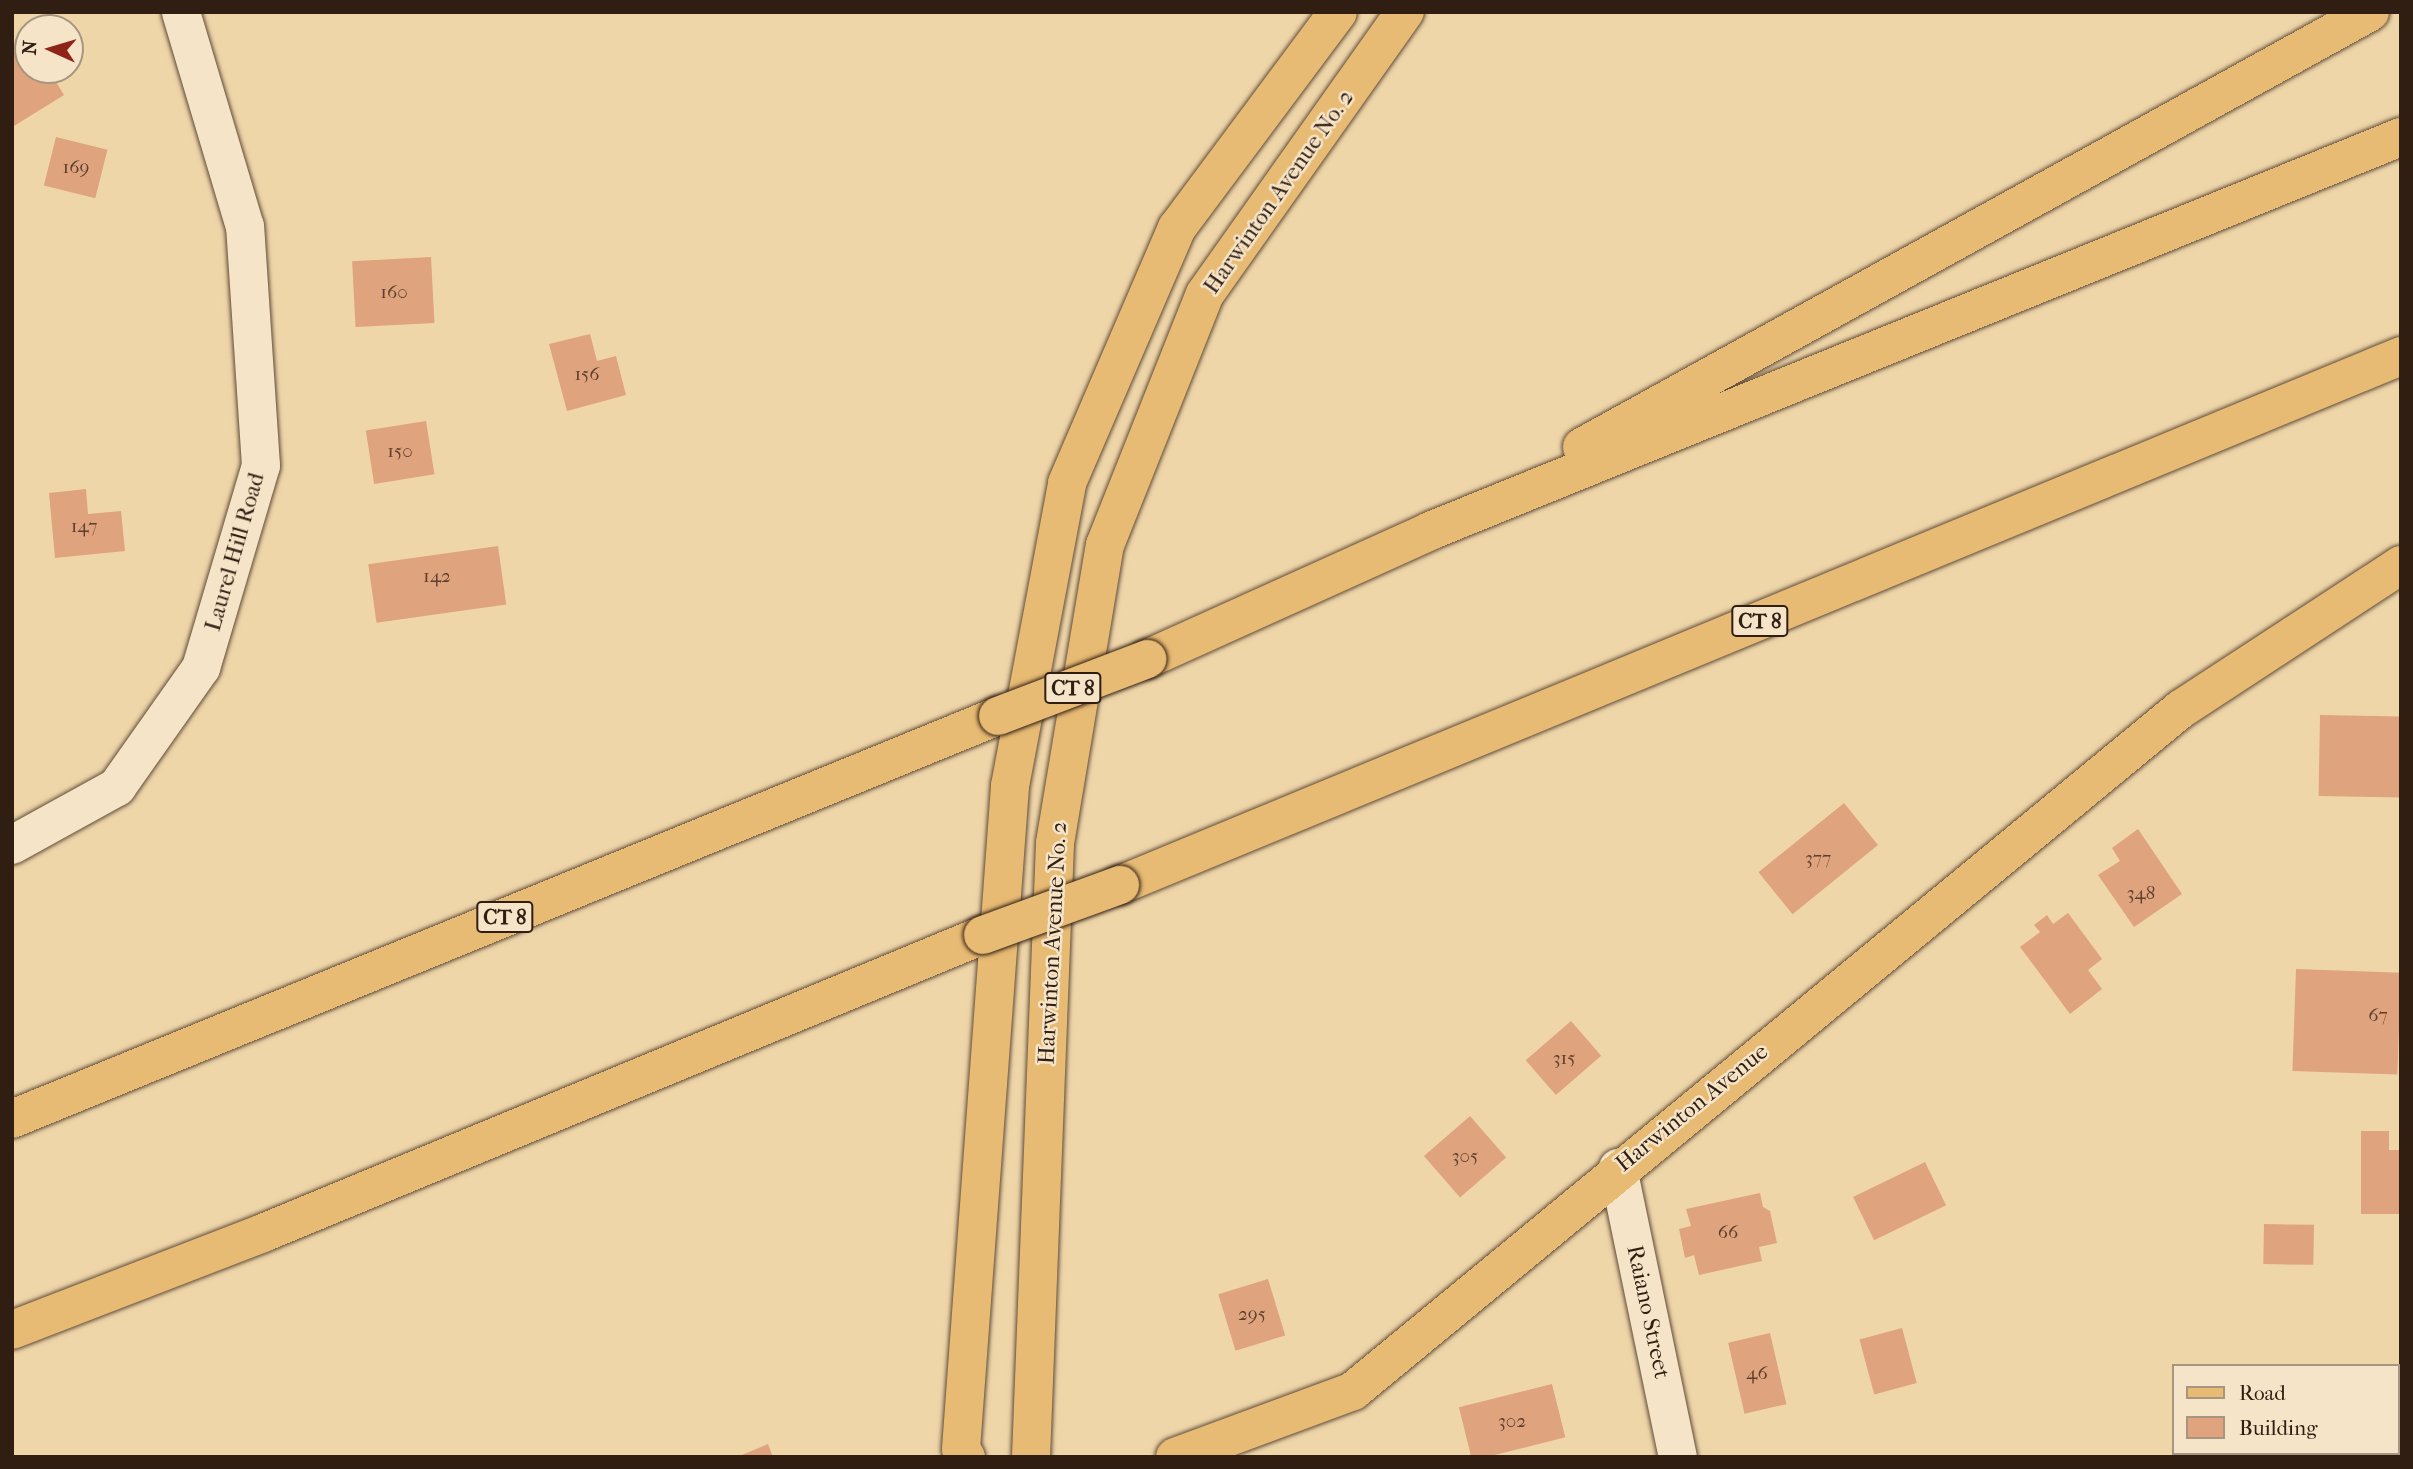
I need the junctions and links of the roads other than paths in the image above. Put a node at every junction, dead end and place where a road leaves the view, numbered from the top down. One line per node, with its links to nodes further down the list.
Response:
1 (181, 12): 9 (street, Laurel Hill Road)
2 (1338, 12): 13 (main road)
3 (1405, 12): 14 (main road, Harwinton Avenue No. 2)
4 (2370, 12): 7 (main road)
5 (2401, 137): 7 (main road, CT 8)
6 (2401, 356): 12 (main road, CT 8, bridge)
7 (1430, 531): 10 (main road, CT 8, bridge)
8 (2401, 565): 11 (main road, Harwinton Avenue)
9 (12, 845)
10 (12, 1119)
11 (1618, 1168): 15 (main road, Harwinton Avenue); 16 (street, Raiano Street)
12 (12, 1329)
13 (966, 1457)
14 (1031, 1457)
15 (1175, 1457)
16 (1678, 1457)

